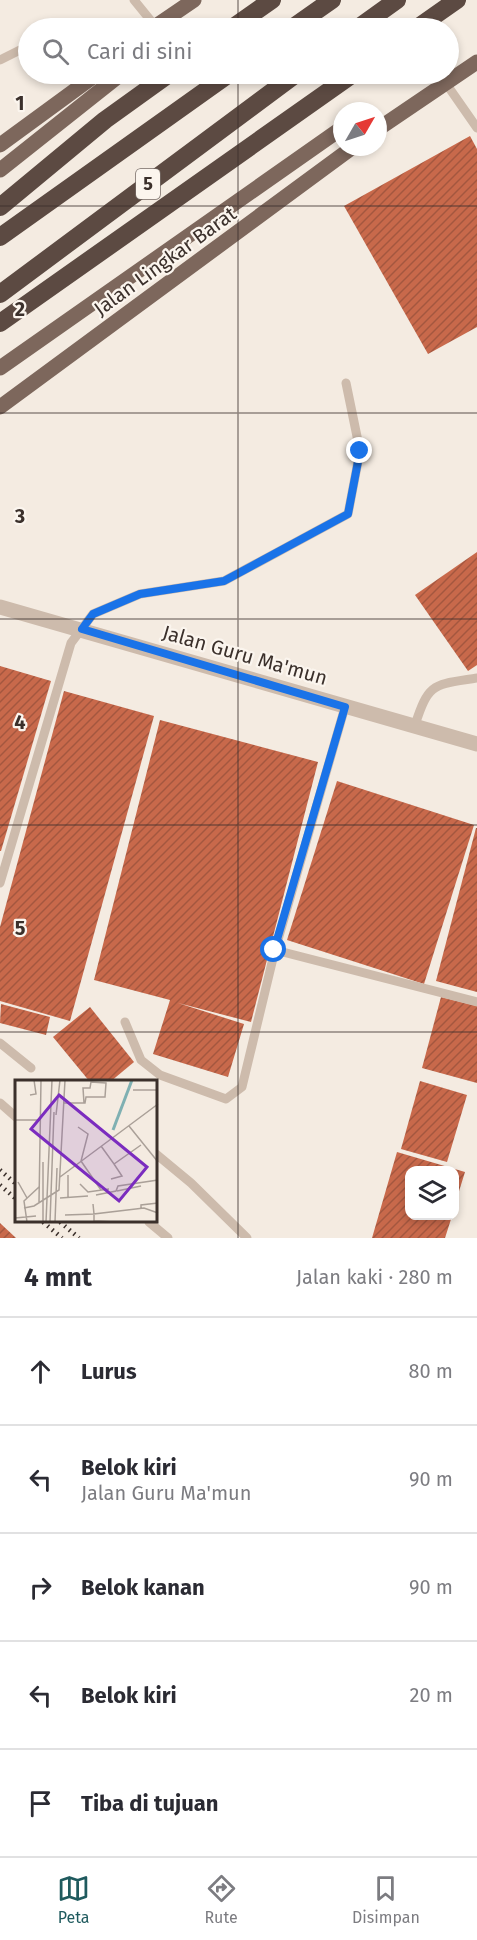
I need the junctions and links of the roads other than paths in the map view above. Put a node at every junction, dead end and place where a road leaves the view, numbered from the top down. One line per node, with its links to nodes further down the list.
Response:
1 (134, 0): 7 (lane)
2 (194, 0): 8 (main road)
3 (272, 0): 9 (highway)
4 (332, 0): 10 (highway)
5 (397, 0): 11 (highway)
6 (457, 0): 12 (highway)
7 (152, 18)
8 (170, 18)
9 (246, 18)
10 (306, 18)
11 (372, 18)
12 (431, 18)
13 (18, 51): 14 (lane)
14 (0, 60)
15 (477, 62): 16 (main road)
16 (459, 73)
17 (78, 84): 28 (main road)
18 (108, 84): 30 (main road)
19 (155, 84): 31 (highway)
20 (215, 84): 32 (highway, 5)
21 (284, 84): 33 (highway, 5)
22 (339, 84): 34 (highway)
23 (442, 84): 25 (main road)
24 (446, 84): 26 (lane)
25 (387, 119)
26 (475, 124)
27 (333, 134): 35 (main road, Jalan Lingkar Barat)
28 (0, 145)
29 (342, 156): 37 (main road, Jalan Lingkar Barat)
30 (0, 170)
31 (0, 207)
32 (0, 237)
33 (0, 294)
34 (0, 323)
35 (0, 368)
36 (346, 383): 39 (lane)
37 (0, 407)
38 (0, 607): 39 (street, Jalan Guru Ma'mun)
39 (82, 629): 41 (street, Jalan Guru Ma'mun); 44 (lane)
40 (477, 678): 42 (lane)
41 (345, 707): 42 (street, Jalan Guru Ma'mun); 45 (lane)
42 (415, 725): 43 (street, Jalan Guru Ma'mun)
43 (477, 744)
44 (0, 883)
45 (274, 950): 46 (lane); 47 (lane)
46 (477, 1002)
47 (125, 1022)
48 (0, 1043): 49 (lane)
49 (31, 1068)
50 (0, 1103): 51 (lane)
51 (15, 1116)
52 (158, 1156): 55 (lane)
53 (151, 1223): 54 (lane)
54 (168, 1238)
55 (247, 1238)

